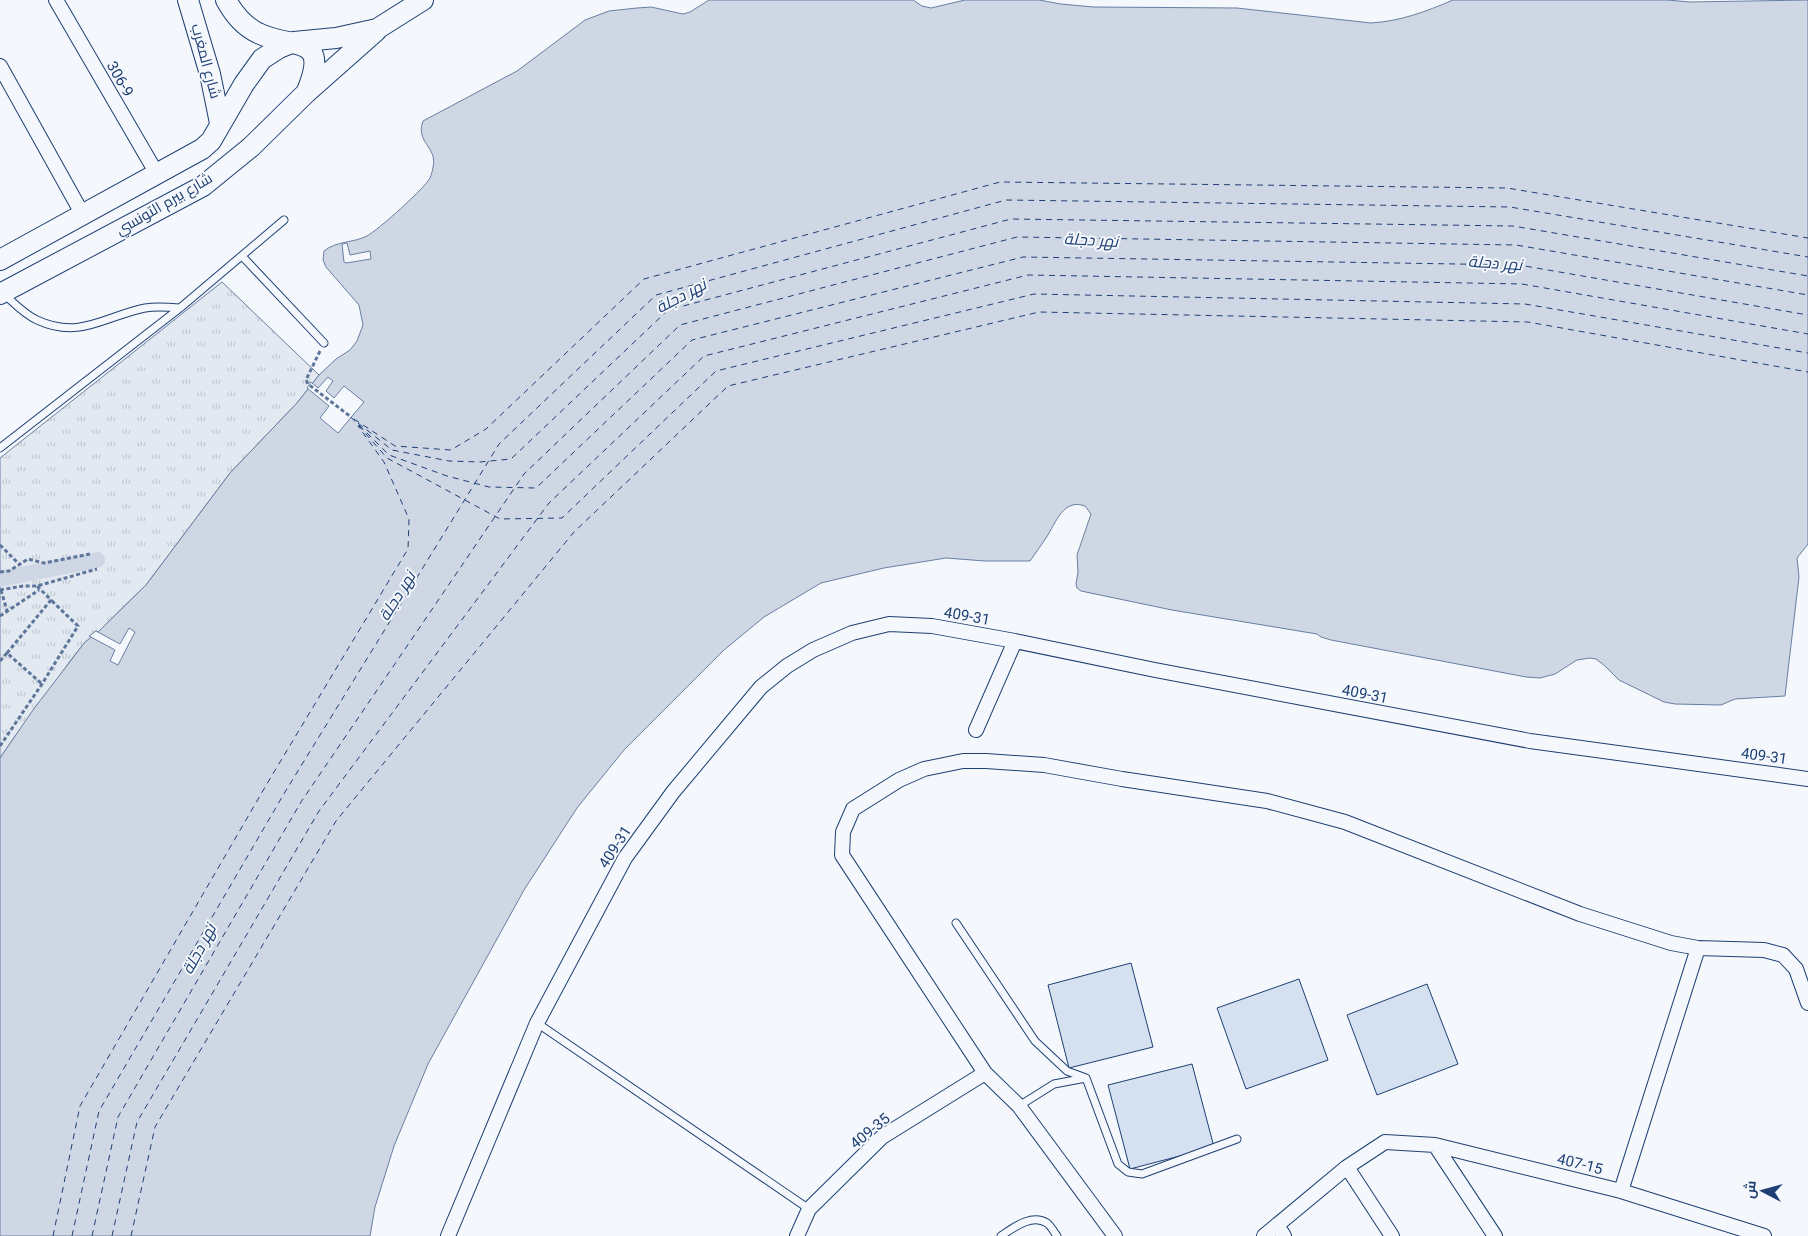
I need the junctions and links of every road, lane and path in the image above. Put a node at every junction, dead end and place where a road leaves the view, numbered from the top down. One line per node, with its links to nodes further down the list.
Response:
1 (56, 0): 10 (street, 306-9)
2 (188, 0): 9 (street, شارع المغرب)
3 (226, 0): 6 (street)
4 (423, 0): 5 (street)
5 (377, 29): 6 (street); 8 (street, شارع بيرم التونسي)
6 (294, 42): 8 (street); 9 (street, شارع بيرم التونسي)
7 (0, 66): 11 (street)
8 (306, 92): 15 (street, شارع بيرم التونسي)
9 (220, 124): 10 (street, شارع بيرم التونسي)
10 (158, 174): 11 (street, شارع بيرم التونسي)
11 (82, 215): 14 (street, شارع بيرم التونسي)
12 (284, 220): 13 (lane)
13 (242, 256): 16 (lane); 17 (lane)
14 (0, 260)
15 (1, 293): 16 (lane)
16 (180, 308): 19 (lane)
17 (324, 344): 18 (path)
18 (351, 418)
19 (0, 448)
20 (0, 545): 22 (path)
21 (90, 554): 22 (path)
22 (20, 565): 24 (path)
23 (97, 569): 25 (path)
24 (0, 572)
25 (37, 586): 26 (path); 27 (path)
26 (1, 590): 29 (path)
27 (39, 590): 28 (path); 29 (path)
28 (51, 600): 32 (path); 34 (path)
29 (7, 611): 30 (path)
30 (0, 616)
31 (1015, 641): 35 (street); 37 (street, 409-31); 41 (street, 409-31)
32 (7, 652): 33 (path); 34 (path)
33 (0, 661)
34 (42, 684): 36 (path)
35 (976, 730)
36 (0, 746)
37 (1808, 779)
38 (956, 923): 43 (lane)
39 (1698, 948): 40 (street); 42 (street); 48 (street)
40 (1808, 1003)
41 (537, 1023): 49 (lane); 52 (street, 409-31)
42 (985, 1073): 44 (street); 49 (street, 409-35)
43 (1086, 1078): 44 (lane); 45 (lane)
44 (1019, 1106): 51 (street)
45 (1238, 1140)
46 (1435, 1145): 47 (street, 407-15); 48 (street, 407-15); 58 (street)
47 (1347, 1167): 50 (street); 57 (street)
48 (1621, 1191): 59 (street, 407-15)
49 (809, 1209): 53 (street, 409-35)
50 (1281, 1231): 56 (street)
51 (1113, 1235)
52 (448, 1236)
53 (797, 1236)
54 (1001, 1236): 55 (lane)
55 (1057, 1236)
56 (1264, 1236)
57 (1392, 1236)
58 (1495, 1236)
59 (1764, 1236)

